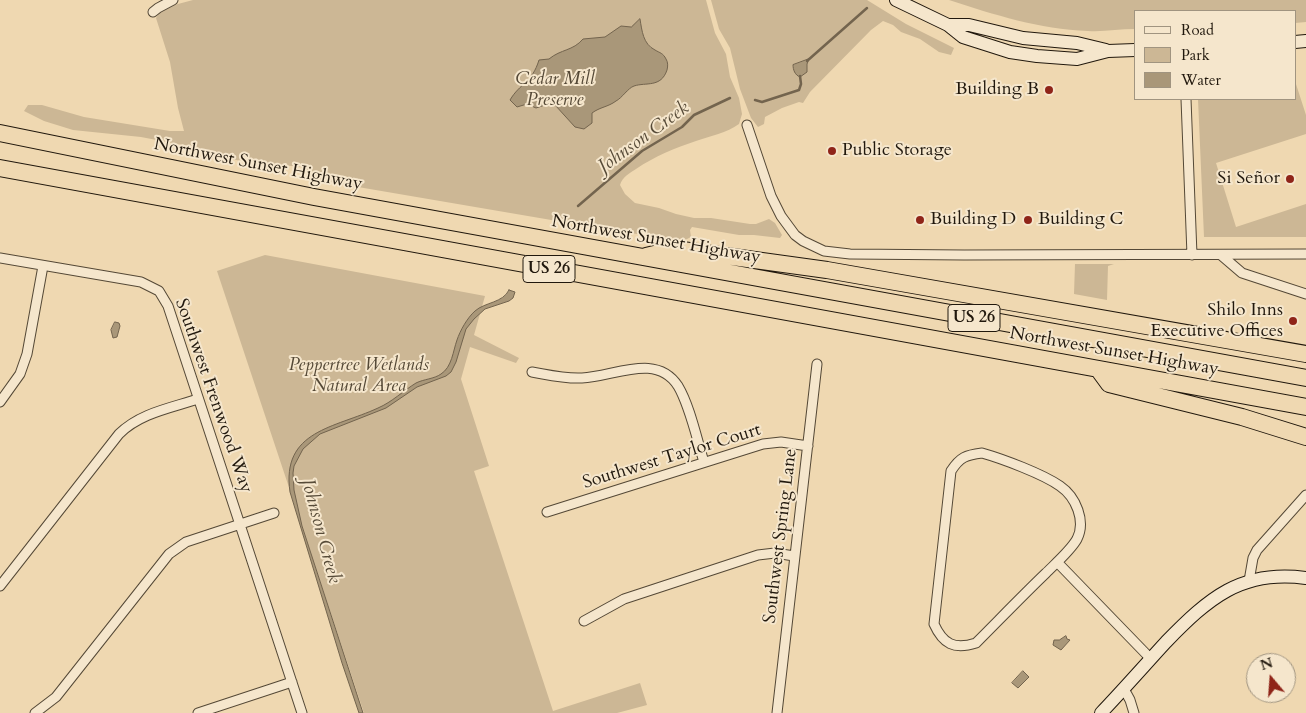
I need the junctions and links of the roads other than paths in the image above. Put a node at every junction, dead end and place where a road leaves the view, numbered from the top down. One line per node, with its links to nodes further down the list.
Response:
1 (172, 0): 3 (street)
2 (896, 0): 4 (main road)
3 (153, 12)
4 (948, 25): 5 (main road); 8 (main road)
5 (1022, 38): 7 (main road); 8 (main road)
6 (1134, 50): 7 (main road)
7 (1108, 51): 8 (main road)
8 (1010, 52)
9 (1186, 100): 14 (street)
10 (747, 125): 14 (street)
11 (0, 133): 17 (highway, Northwest Sunset Highway / US 26)
12 (0, 168): 22 (highway, Northwest Sunset Highway / US 26)
13 (1306, 254): 15 (street)
14 (1192, 255): 15 (street)
15 (1221, 255): 19 (street)
16 (0, 258): 18 (street, Southwest Frenwood Way)
17 (641, 258): 20 (highway); 24 (highway, Northwest Sunset Highway / US 26)
18 (43, 266): 25 (street, Southwest Frenwood Way); 26 (street)
19 (1306, 294)
20 (1306, 354)
21 (817, 364): 29 (street, Southwest Spring Lane)
22 (1098, 370): 27 (highway, Northwest Sunset Highway / US 26); 28 (highway)
23 (532, 372): 30 (street)
24 (1306, 378)
25 (198, 399): 34 (street, Southwest Frenwood Way); 39 (street)
26 (0, 402)
27 (1306, 407)
28 (1306, 437)
29 (808, 446): 30 (street, Southwest Taylor Court); 35 (street, Southwest Spring Lane)
30 (704, 462): 32 (street, Southwest Taylor Court)
31 (1306, 495): 38 (street)
32 (547, 512)
33 (274, 513): 34 (street)
34 (239, 525): 42 (street, Southwest Frenwood Way); 44 (street)
35 (794, 556): 40 (street); 47 (street, Southwest Spring Lane)
36 (1057, 562): 36 (street); 41 (street)
37 (1306, 578): 38 (main road)
38 (1249, 581): 41 (main road)
39 (0, 586)
40 (584, 621)
41 (1151, 659): 43 (main road)
42 (292, 682): 45 (street); 46 (street, Southwest Frenwood Way)
43 (1124, 689): 48 (main road); 49 (street)
44 (35, 713)
45 (198, 713)
46 (302, 713)
47 (777, 713)
48 (1100, 713)
49 (1134, 713)

